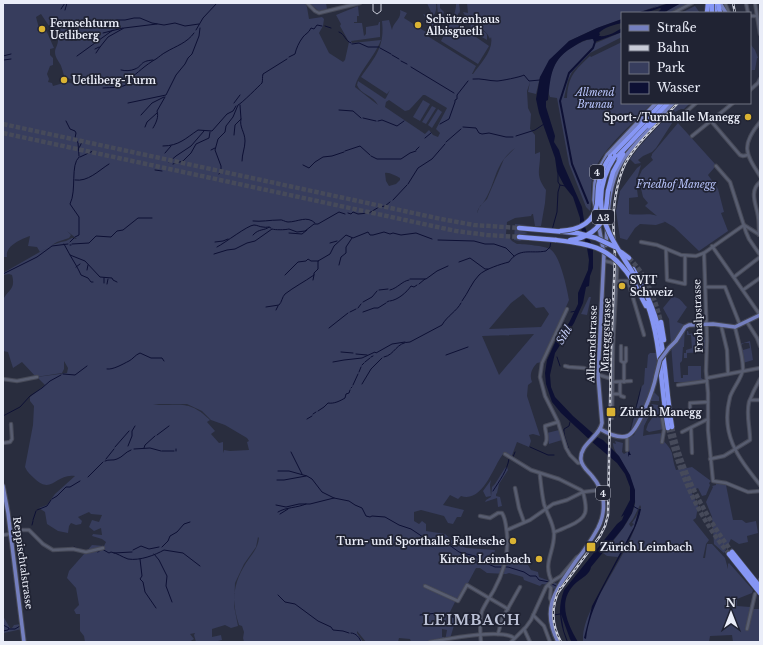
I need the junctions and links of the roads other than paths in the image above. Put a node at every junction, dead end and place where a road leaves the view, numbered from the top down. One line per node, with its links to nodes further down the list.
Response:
1 (308, 3): 2 (street)
2 (360, 3)
3 (692, 3): 7 (street)
4 (719, 3): 8 (main road)
5 (724, 3): 9 (street)
6 (755, 3): 11 (street)
7 (675, 12)
8 (725, 12)
9 (728, 12)
10 (751, 16): 11 (street)
11 (757, 16): 12 (street)
12 (760, 34)
13 (760, 79): 14 (street)
14 (751, 89)
15 (659, 104): 28 (highway, A3)
16 (659, 104): 32 (main road, Allmendstrasse / 4)
17 (667, 104): 25 (highway)
18 (672, 104): 22 (main road, Allmendstrasse / 4)
19 (695, 104): 21 (street)
20 (733, 104): 23 (street)
21 (686, 112)
22 (660, 118): 25 (highway); 34 (main road, Allmendstrasse / 4)
23 (711, 121): 26 (street); 27 (street)
24 (760, 122): 27 (street)
25 (639, 134): 28 (highway)
26 (692, 136)
27 (748, 155): 30 (street)
28 (615, 158): 36 (highway, A3, bridge); 39 (highway, bridge); 52 (highway, bridge)
29 (716, 166): 33 (street)
30 (760, 176)
31 (760, 182): 37 (street)
32 (600, 225): 34 (main road); 44 (main road, Allmendstrasse / 4)
33 (744, 225): 37 (street); 41 (street); 46 (street)
34 (607, 226): 44 (main road, Allmendstrasse / 4)
35 (519, 228): 36 (highway, A3)
36 (560, 231): 47 (highway, A3, bridge)
37 (760, 235)
38 (518, 237): 39 (highway)
39 (556, 240): 59 (highway, bridge)
40 (641, 242): 42 (street)
41 (712, 246): 43 (street); 49 (street)
42 (666, 249): 45 (street); 45 (street)
43 (704, 253): 45 (street); 53 (street, Frohalpstrasse)
44 (604, 254): 48 (main road, Allmendstrasse / 4)
45 (685, 256)
46 (760, 256): 49 (street)
47 (629, 258)
48 (604, 261): 51 (street, Maneggstrasse); 73 (main road, Allmendstrasse / 4)
49 (734, 277): 54 (street)
50 (760, 278): 54 (street)
51 (616, 281): 64 (street); 79 (street, Maneggstrasse)
52 (640, 284): 59 (highway); 75 (highway)
53 (705, 287): 60 (street, Frohalpstrasse); 62 (street)
54 (743, 290): 56 (street)
55 (567, 309): 94 (street)
56 (760, 315): 58 (main road)
57 (661, 322): 75 (highway)
58 (747, 322): 62 (main road); 66 (street)
59 (654, 324): 75 (highway)
60 (706, 324): 61 (main road); 78 (street, Frohalpstrasse); 99 (main road, bridge)
61 (721, 325): 63 (main road); 72 (street)
62 (740, 326): 63 (main road)
63 (735, 327): 71 (street)
64 (644, 335)
65 (621, 346): 68 (street)
66 (760, 346)
67 (626, 348): 68 (street)
68 (624, 363): 82 (street)
69 (565, 366): 73 (street)
70 (760, 368): 71 (street)
71 (743, 371): 72 (street); 103 (street)
72 (728, 374): 78 (street)
73 (598, 375): 79 (street); 97 (main road, Allmendstrasse / 4)
74 (37, 377): 76 (street)
75 (666, 377)
76 (3, 379)
77 (760, 379): 87 (street)
78 (707, 380): 83 (street); 89 (street, Frohalpstrasse)
79 (612, 381): 81 (street); 84 (street, Maneggstrasse)
80 (631, 381): 82 (street)
81 (620, 382): 82 (street); 85 (street)
82 (624, 382)
83 (678, 385)
84 (612, 394): 85 (street); 92 (street, Maneggstrasse)
85 (620, 394): 86 (street)
86 (624, 397)
87 (750, 400): 88 (street); 103 (street)
88 (760, 400)
89 (708, 402): 90 (street); 93 (street, Frohalpstrasse)
90 (690, 412)
91 (662, 417): 100 (street)
92 (612, 418)
93 (708, 418): 96 (street); 107 (street, Frohalpstrasse)
94 (558, 422): 102 (street); 108 (street)
95 (11, 424): 101 (street)
96 (691, 428): 98 (street); 105 (street)
97 (600, 430): 99 (main road); 108 (main road)
98 (682, 432)
99 (628, 436): 104 (street)
100 (662, 442)
101 (3, 443)
102 (545, 444)
103 (734, 449): 107 (street); 110 (street)
104 (627, 450)
105 (692, 453)
106 (505, 454): 109 (street)
107 (710, 459): 114 (street, Frohalpstrasse)
108 (582, 463): 113 (main road, 4)
109 (540, 474): 115 (street); 116 (street)
110 (760, 485)
111 (3, 486): 120 (main road, Reppischtalstrasse)
112 (515, 488): 118 (street)
113 (601, 490): 115 (street); 124 (main road, 4)
114 (760, 491)
115 (583, 492): 116 (street); 121 (street)
116 (546, 509): 118 (street); 121 (street)
117 (480, 516): 119 (street)
118 (524, 522): 119 (street)
119 (506, 530): 130 (street)
120 (10, 532): 122 (street); 123 (street); 139 (main road, Reppischtalstrasse)
121 (554, 532): 125 (street)
122 (3, 535)
123 (103, 548)
124 (580, 555): 125 (street); 131 (main road, 4)
125 (550, 583): 131 (street); 133 (street)
126 (425, 586): 130 (street)
127 (520, 587): 132 (street)
128 (760, 587): 129 (highway)
129 (757, 593): 135 (street)
130 (490, 598): 132 (street); 137 (street)
131 (552, 603): 145 (main road, 4)
132 (508, 609): 136 (street)
133 (533, 615): 134 (street); 144 (street)
134 (524, 629): 138 (street); 143 (street)
135 (746, 629)
136 (498, 634): 137 (street); 138 (street)
137 (480, 635): 140 (street); 141 (street)
138 (514, 638): 142 (street)
139 (24, 642)
140 (430, 642)
141 (480, 642)
142 (511, 642)
143 (530, 642)
144 (550, 642)
145 (558, 642)

